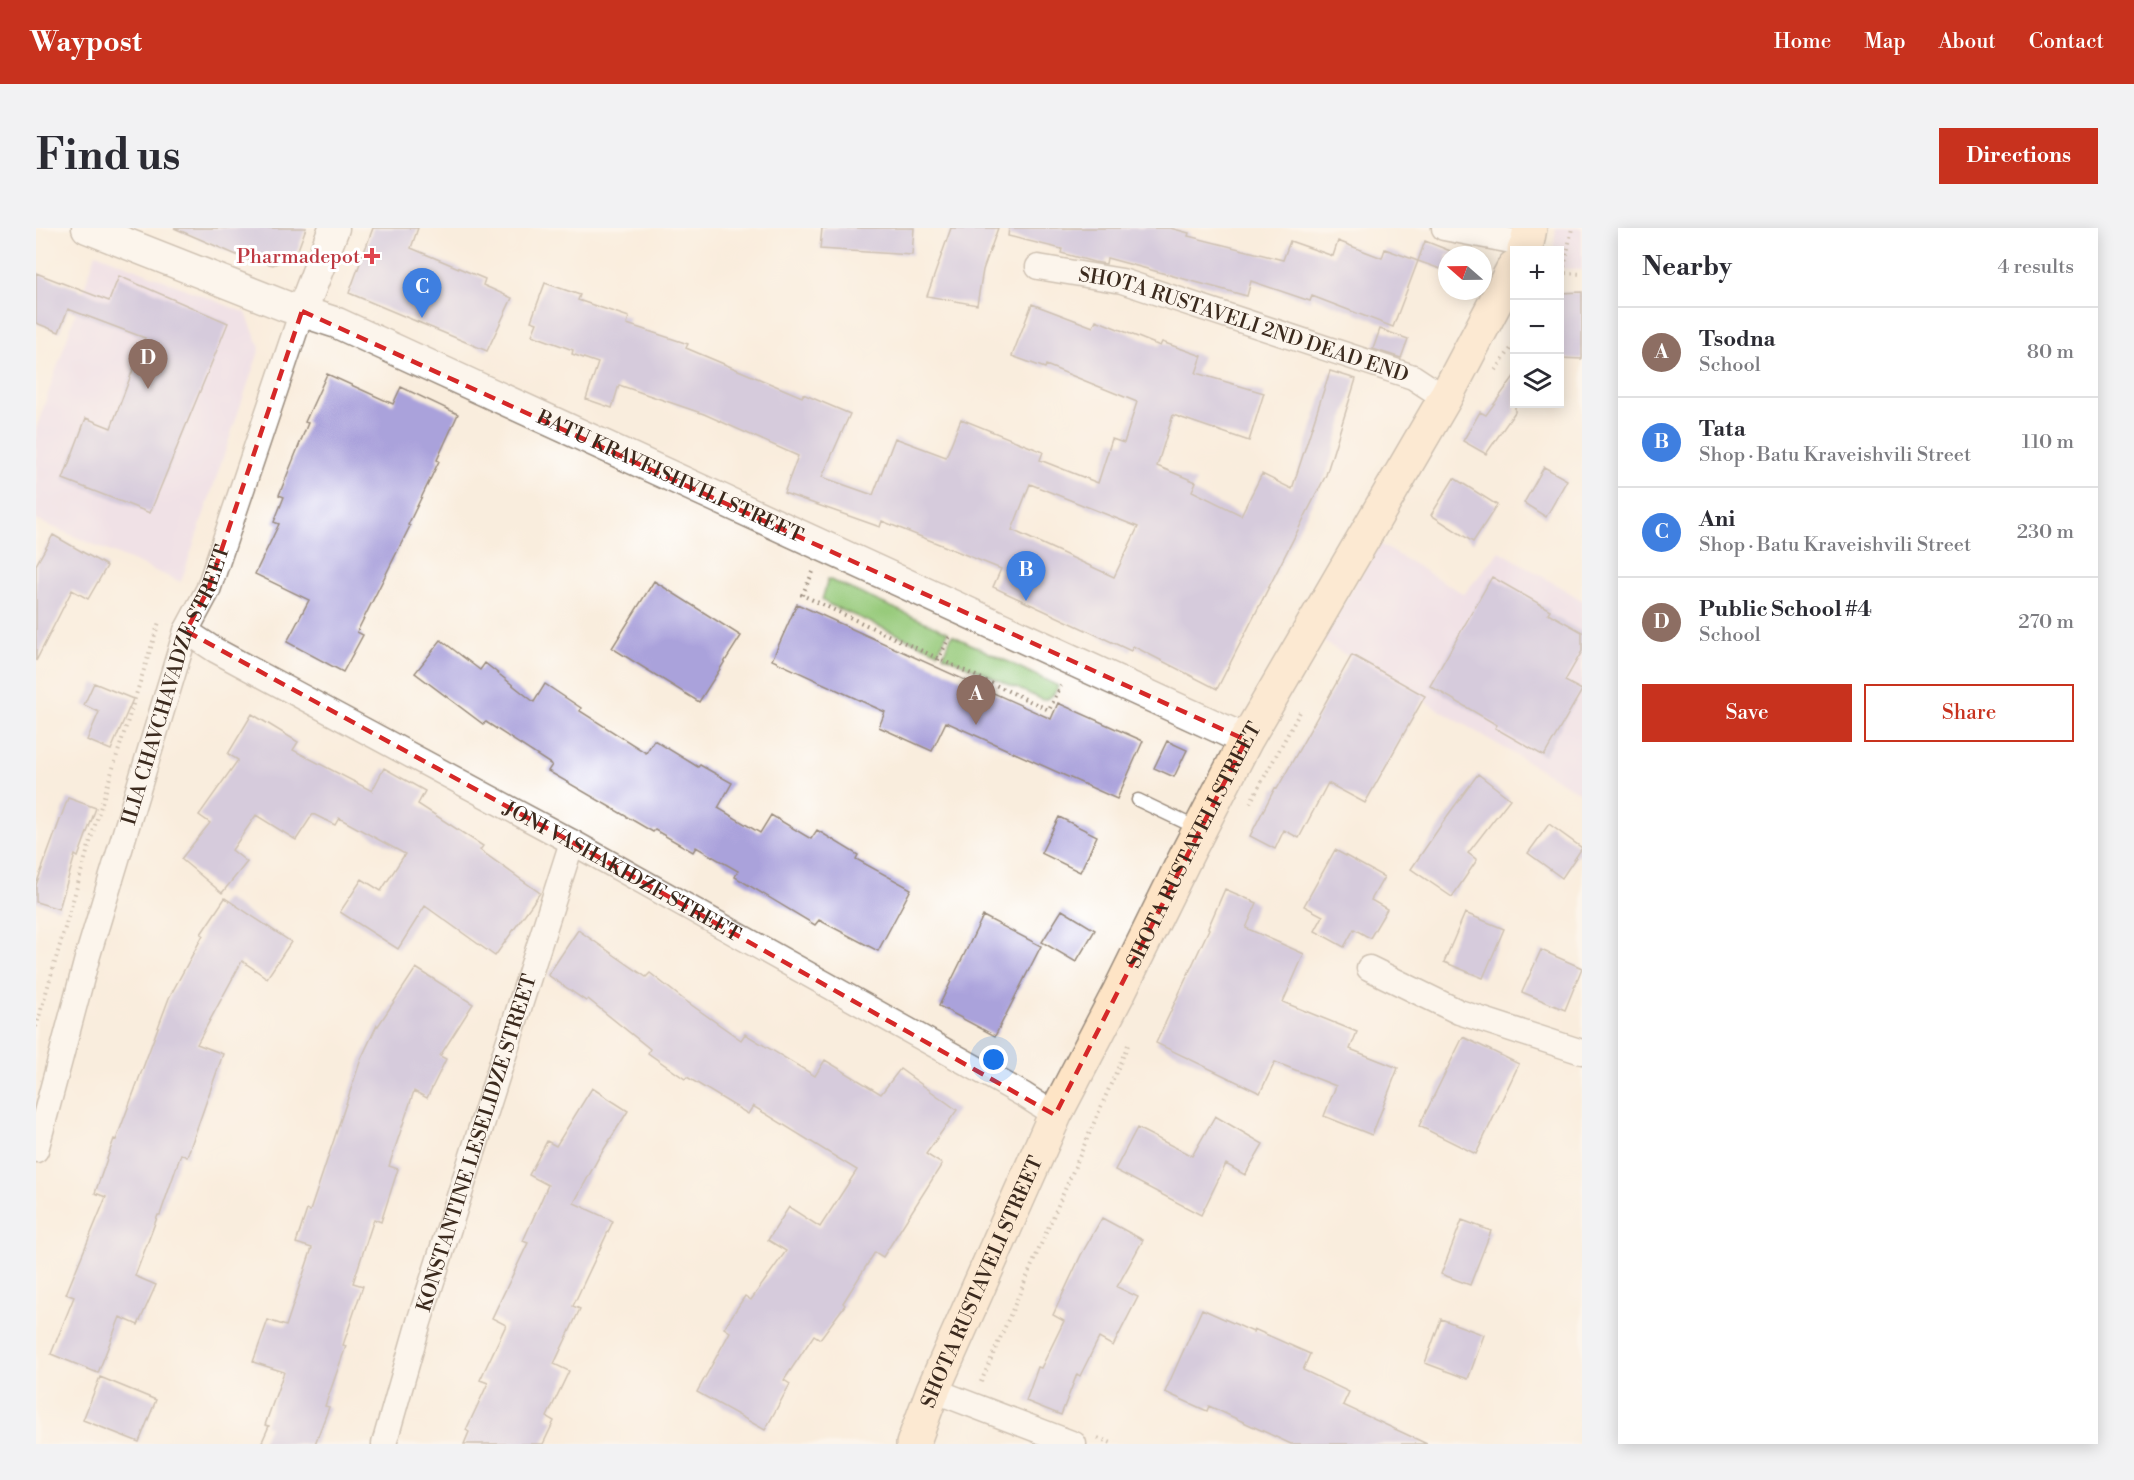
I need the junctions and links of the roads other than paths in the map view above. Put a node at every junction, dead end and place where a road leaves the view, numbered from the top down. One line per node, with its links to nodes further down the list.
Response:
1 (87, 228): 7 (street, BATU KRAVEISHVILI STREET)
2 (334, 228): 7 (street, ILIA CHAVCHAVADZE STREET)
3 (1444, 228): 4 (street)
4 (1520, 246)
5 (1038, 267): 8 (street, SHOTA RUSTAVELI 2ND DEAD END)
6 (1510, 274): 8 (main road, SHOTA RUSTAVELI STREET)
7 (302, 311): 9 (street, ILIA CHAVCHAVADZE STREET); 10 (street, BATU KRAVEISHVILI STREET)
8 (1445, 398): 10 (main road, SHOTA RUSTAVELI STREET)
9 (186, 632): 13 (street, JONI VASHAKIDZE STREET); 17 (street, ILIA CHAVCHAVADZE STREET)
10 (1246, 740): 12 (main road, SHOTA RUSTAVELI STREET)
11 (1138, 800): 12 (lane)
12 (1200, 830): 16 (main road, SHOTA RUSTAVELI STREET)
13 (572, 842): 16 (street, JONI VASHAKIDZE STREET); 19 (street, KONSTANTINE LESELIDZE STREET)
14 (1370, 968): 15 (street)
15 (1582, 1052)
16 (1055, 1115): 18 (main road, SHOTA RUSTAVELI STREET)
17 (36, 1150)
18 (933, 1390): 20 (main road, SHOTA RUSTAVELI STREET); 21 (street)
19 (384, 1444)
20 (913, 1444)
21 (1074, 1444)

